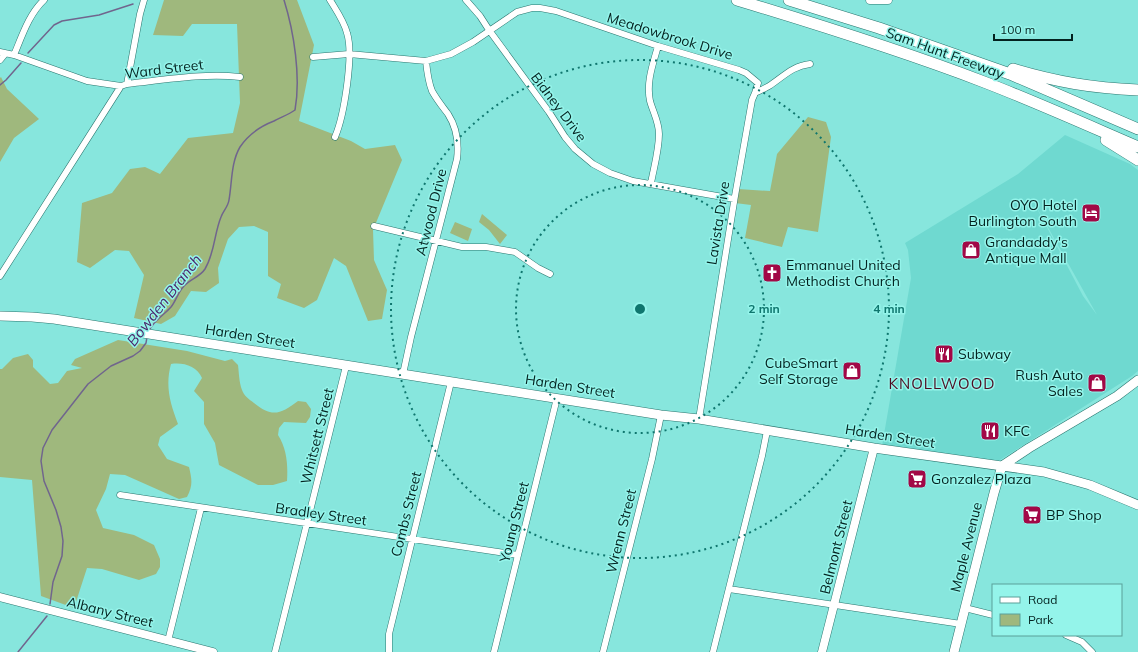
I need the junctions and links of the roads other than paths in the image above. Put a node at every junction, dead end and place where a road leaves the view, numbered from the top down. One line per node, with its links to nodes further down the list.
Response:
1 (44, 0): 14 (street)
2 (144, 0): 20 (street)
3 (330, 0): 13 (street)
4 (466, 0): 9 (street, Bidney Drive)
5 (737, 0): 23 (highway, Sam Hunt Freeway)
6 (790, 0): 10 (highway, Sam Hunt Freeway)
7 (870, 0): 8 (street)
8 (888, 0)
9 (488, 30): 11 (street, Meadowbrook Drive); 17 (street, Meadowbrook Drive); 28 (street, Bidney Drive)
10 (916, 41): 21 (highway); 24 (highway, Sam Hunt Freeway)
11 (658, 46): 22 (street, Meadowbrook Drive); 28 (street)
12 (3, 53): 14 (street, Ward Street); 16 (street)
13 (349, 54): 15 (street, Meadowbrook Drive); 17 (street, Meadowbrook Drive); 25 (street)
14 (14, 55): 20 (street, Ward Street)
15 (313, 57)
16 (0, 60)
17 (426, 61): 31 (street, Atwood Drive)
18 (810, 64): 22 (street)
19 (240, 77): 20 (street, Ward Street)
20 (124, 85): 33 (street)
21 (1138, 90)
22 (754, 93): 29 (street, Lavista Drive)
23 (1040, 105): 26 (highway, Sam Hunt Freeway); 27 (highway)
24 (1138, 129)
25 (335, 137)
26 (1138, 147)
27 (1138, 160)
28 (651, 183): 29 (street, Bidney Drive)
29 (734, 199): 41 (street, Lavista Drive)
30 (374, 226): 31 (street)
31 (436, 242): 32 (street); 36 (street, Atwood Drive)
32 (550, 274)
33 (0, 276)
34 (0, 316): 35 (main road, Harden Street)
35 (346, 366): 36 (main road, Harden Street); 48 (street, Whitsett Street)
36 (404, 374): 38 (main road, Harden Street)
37 (1138, 380): 44 (main road)
38 (451, 382): 39 (main road, Harden Street); 49 (street, Combs Street)
39 (557, 398): 40 (main road, Harden Street); 50 (street, Young Street)
40 (661, 415): 41 (main road, Harden Street); 63 (street, Wrenn Street)
41 (699, 419): 42 (main road, Harden Street)
42 (767, 431): 43 (main road, Harden Street); 51 (street)
43 (874, 448): 44 (main road, Harden Street); 53 (street, Belmont Street)
44 (1002, 466): 46 (main road, Harden Street); 54 (main road, Maple Avenue)
45 (120, 495): 47 (street, Bradley Street)
46 (1138, 505)
47 (201, 508): 48 (street, Bradley Street); 58 (street)
48 (307, 524): 49 (street, Bradley Street); 60 (street, Whitsett Street)
49 (412, 540): 50 (street, Bradley Street); 61 (street, Combs Street)
50 (518, 555): 62 (street, Young Street)
51 (729, 589): 53 (street); 64 (street)
52 (0, 597): 58 (street, Albany Street)
53 (835, 605): 56 (street); 65 (street, Belmont Street)
54 (965, 608): 55 (street); 56 (main road, Maple Avenue)
55 (992, 615)
56 (960, 624): 66 (main road, Maple Avenue)
57 (1068, 636): 67 (street)
58 (168, 641): 59 (street, Albany Street)
59 (213, 652)
60 (275, 652)
61 (389, 652)
62 (494, 652)
63 (603, 652)
64 (713, 652)
65 (822, 652)
66 (954, 652)
67 (1092, 652)

